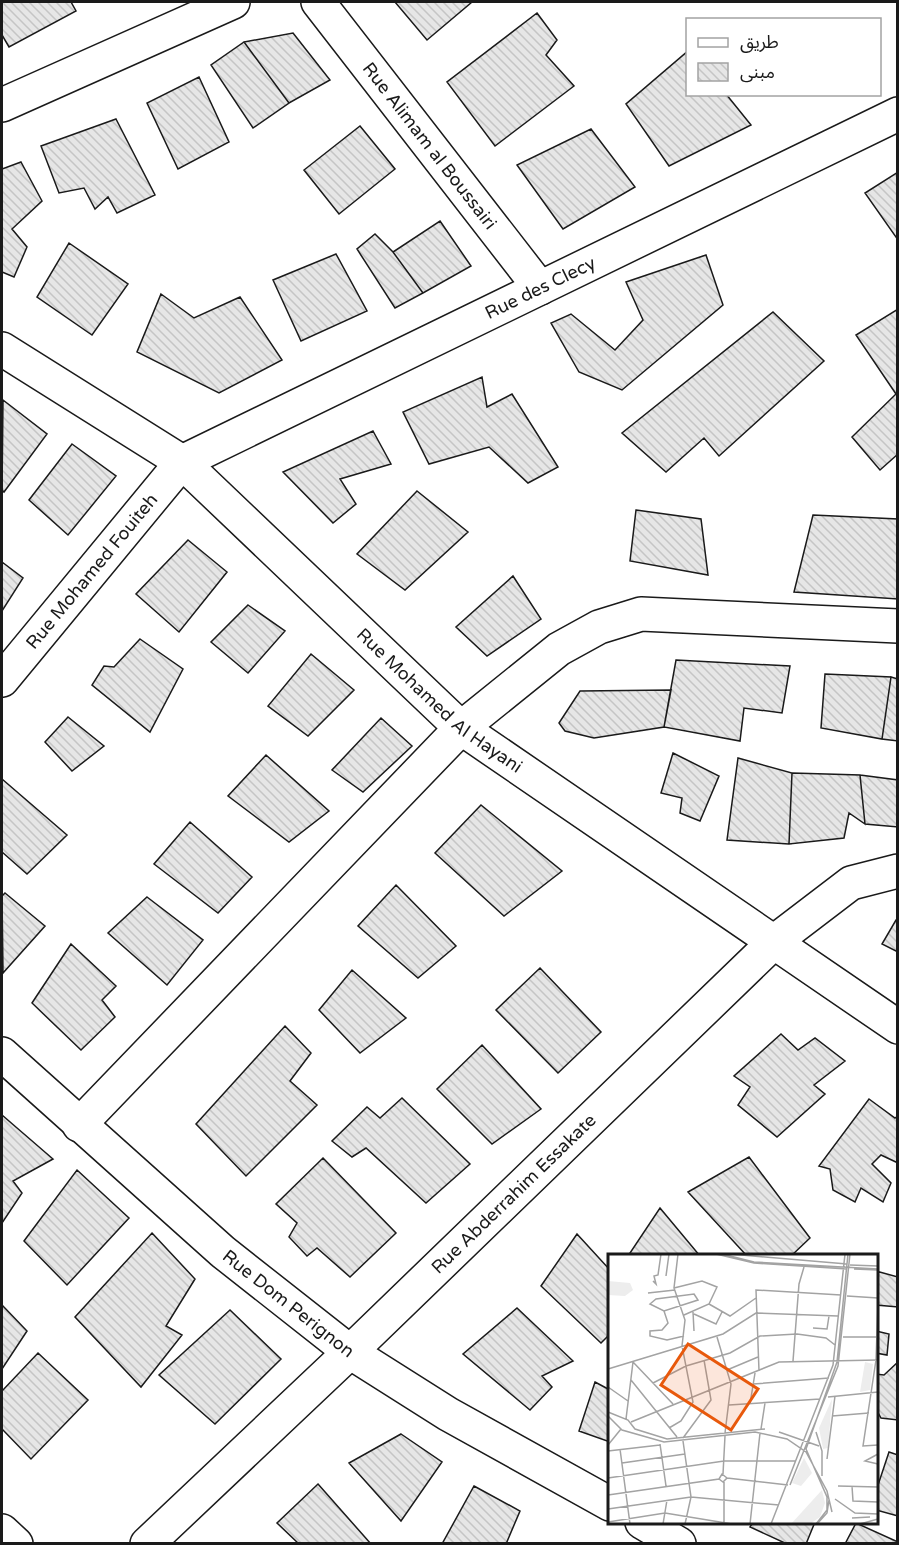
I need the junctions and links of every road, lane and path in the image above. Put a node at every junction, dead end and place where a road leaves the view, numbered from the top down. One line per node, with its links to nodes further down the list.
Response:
1 (233, 2): 3 (street)
2 (318, 2): 5 (street, Rue Alimam al Boussairi)
3 (2, 105)
4 (897, 114): 5 (street, Rue des Clecy)
5 (540, 288): 7 (street, Rue des Clecy)
6 (2, 349): 7 (street, Rue Mohamed Al Hayani)
7 (182, 462): 9 (street, Rue Mohamed Fouiteh); 10 (street, Rue Mohamed Al Hayani)
8 (897, 626): 10 (street)
9 (2, 679)
10 (461, 728): 12 (street, Rue Mohamed Al Hayani); 15 (street)
11 (897, 872): 12 (street, Rue Abderrahim Essakate)
12 (775, 941): 13 (street, Rue Mohamed Al Hayani); 16 (street, Rue Abderrahim Essakate)
13 (897, 1027)
14 (2, 1054): 15 (street, Rue Dom Perignon)
15 (80, 1125): 16 (street, Rue Dom Perignon)
16 (350, 1352): 17 (street, Rue Dom Perignon); 21 (street, Rue Abderrahim Essakate)
17 (608, 1503)
18 (645, 1524): 22 (street)
19 (2, 1531): 20 (street)
20 (16, 1544)
21 (147, 1544)
22 (680, 1544)

